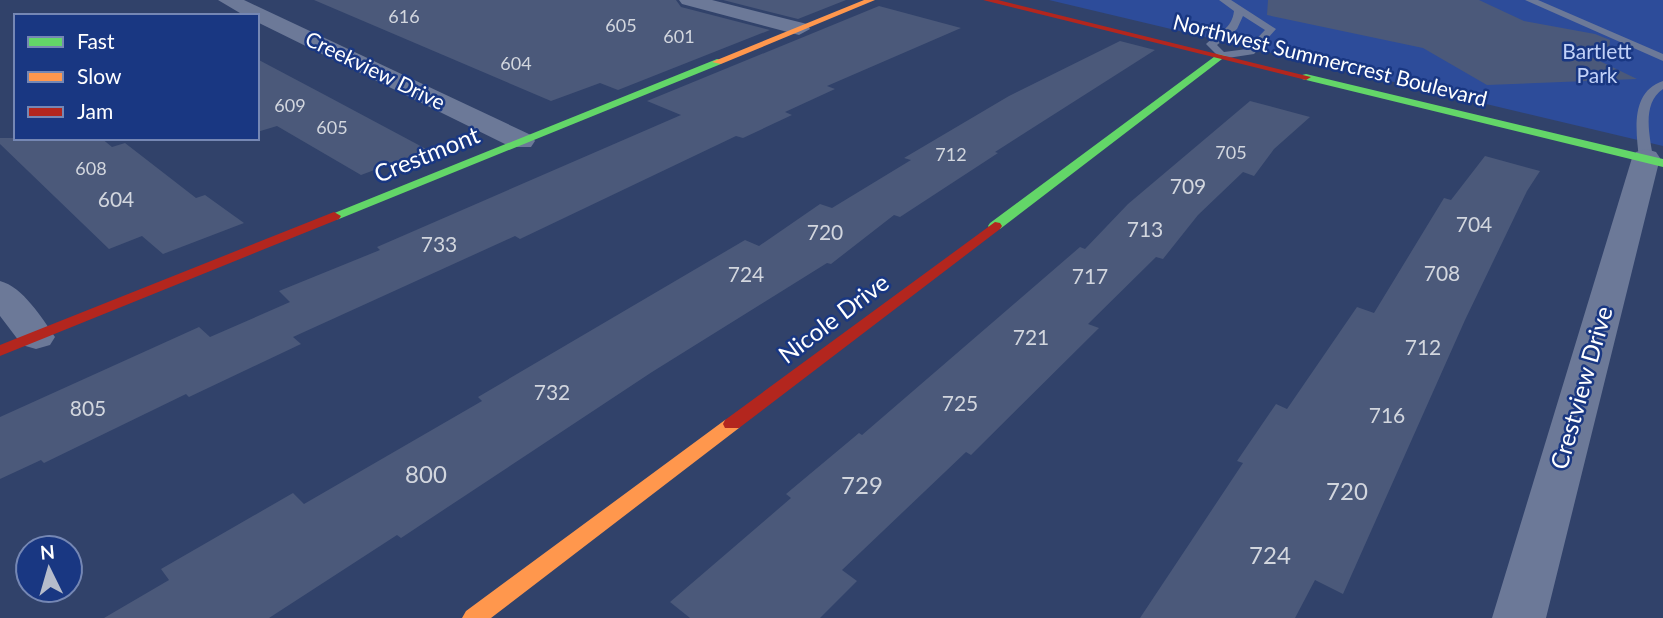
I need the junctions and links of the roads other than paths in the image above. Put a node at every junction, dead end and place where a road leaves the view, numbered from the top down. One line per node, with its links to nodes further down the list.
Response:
1 (228, 0): 8 (street, Creekview Drive)
2 (689, 0): 10 (street)
3 (871, 0): 10 (street, Crestmont)
4 (988, 0): 11 (street, Northwest Summercrest Boulevard)
5 (1224, 0): 7 (lane)
6 (1530, 0): 12 (lane)
7 (1239, 11): 11 (lane); 11 (lane)
8 (257, 14)
9 (259, 15): 14 (street, Creekview Drive)
10 (799, 29): 14 (street, Crestmont)
11 (1222, 56): 15 (street, Northwest Summercrest Boulevard); 19 (street, Nicole Drive)
12 (1663, 58)
13 (1661, 86): 15 (lane)
14 (521, 141): 17 (street, Crestmont)
15 (1654, 160): 20 (street, Crestview Drive)
16 (0, 292): 17 (street)
17 (36, 337): 18 (street, Crestmont)
18 (0, 351)
19 (474, 618)
20 (1518, 618)

